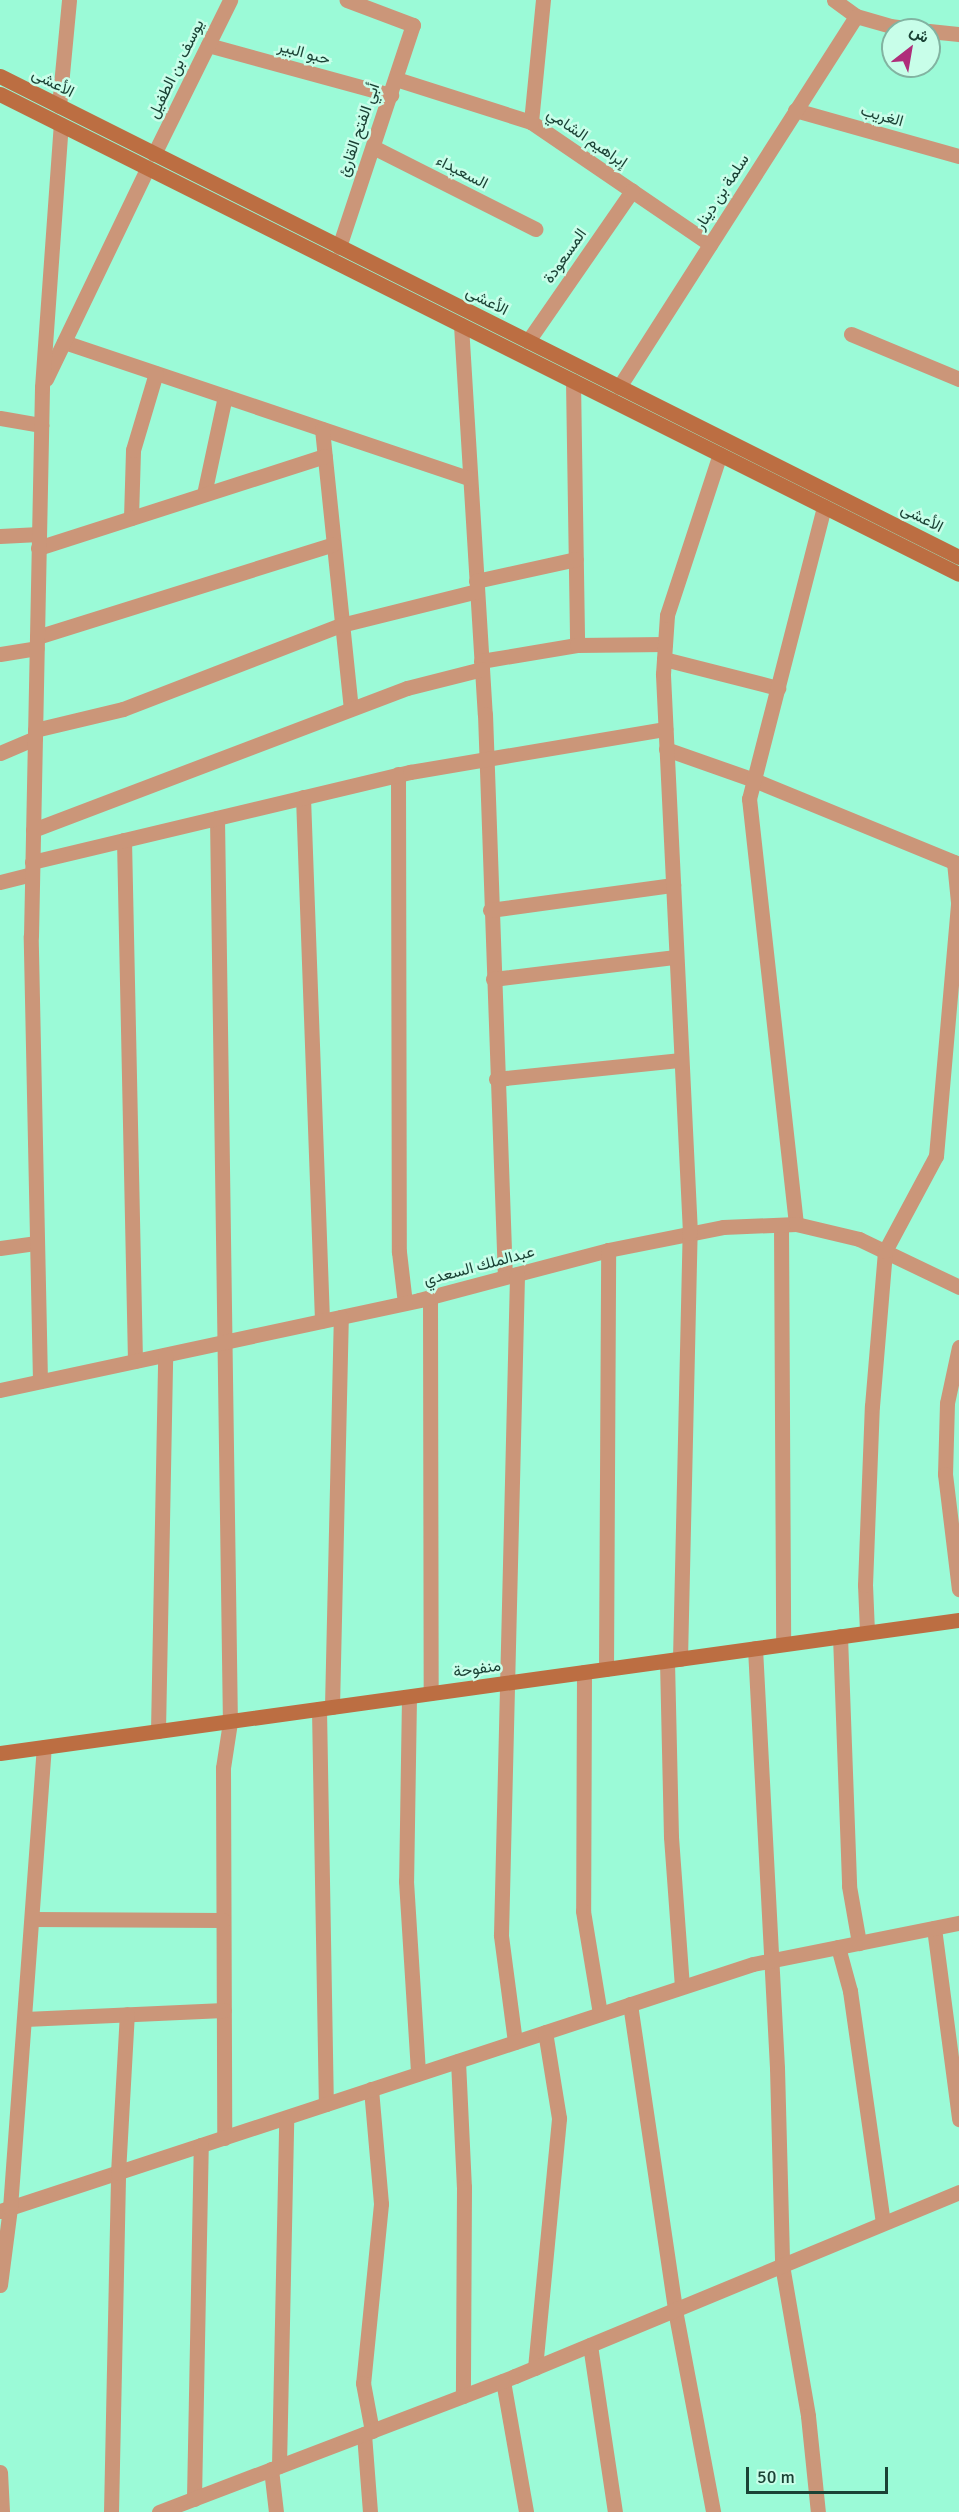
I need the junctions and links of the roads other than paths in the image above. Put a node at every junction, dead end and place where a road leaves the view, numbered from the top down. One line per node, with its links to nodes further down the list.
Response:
1 (69, 0): 16 (street)
2 (230, 0): 11 (street, يوسف بن الطفيل)
3 (347, 0): 6 (street)
4 (543, 0): 18 (street)
5 (834, 0): 7 (street)
6 (374, 5): 13 (street, أبي الفتح القارئ)
7 (856, 16): 8 (street); 17 (street, سلمة بن دينار)
8 (881, 23)
9 (941, 32): 10 (street)
10 (959, 34)
11 (208, 45): 15 (street, حبو البير); 21 (street, يوسف بن الطفيل)
12 (0, 76): 16 (street, الأعشى)
13 (396, 79): 15 (street, أبي الفتح القارئ); 18 (street, إبراهيم الشامي)
14 (0, 94): 19 (street, الأعشى)
15 (391, 95): 20 (street, أبي الفتح القارئ)
16 (58, 105): 21 (street, الأعشى)
17 (795, 110): 22 (street, الغريب); 26 (street, سلمة بن دينار)
18 (531, 123): 24 (street, إبراهيم الشامي)
19 (61, 125): 23 (street, الأعشى); 35 (street)
20 (373, 147): 25 (street, السعيداء); 27 (street, أبي الفتح القارئ)
21 (154, 154): 27 (street, الأعشى)
22 (959, 156)
23 (147, 169): 28 (street, الأعشى); 31 (street)
24 (632, 191): 26 (street, إبراهيم الشامي); 30 (street, المسعودة)
25 (535, 228)
26 (710, 244): 36 (street, سلمة بن دينار)
27 (339, 247): 30 (street, الأعشى)
28 (461, 325): 34 (street, الأعشى); 43 (street)
29 (851, 334): 33 (street)
30 (528, 341): 36 (street, الأعشى)
31 (64, 342): 32 (street); 35 (street)
32 (156, 373): 37 (street); 46 (street)
33 (959, 379)
34 (573, 381): 41 (street, الأعشى); 51 (street)
35 (42, 387): 39 (street)
36 (619, 387): 50 (street, الأعشى)
37 (225, 396): 40 (street); 44 (street)
38 (0, 418): 39 (street)
39 (41, 424): 48 (street)
40 (322, 429): 42 (street); 43 (street)
41 (720, 454): 45 (street, الأعشى); 57 (street)
42 (325, 456): 44 (street); 49 (street)
43 (470, 479): 53 (street)
44 (204, 494): 46 (street)
45 (824, 506): 52 (street, الأعشى); 60 (street)
46 (131, 518): 48 (street)
47 (0, 536): 48 (street)
48 (39, 541): 55 (street)
49 (333, 544): 54 (street); 55 (street)
50 (959, 556)
51 (576, 559): 53 (street); 56 (street)
52 (959, 574)
53 (477, 586): 54 (street); 59 (street)
54 (341, 625): 61 (street); 63 (street)
55 (37, 642): 58 (street); 63 (street)
56 (577, 645): 57 (street); 59 (street)
57 (664, 652): 60 (street); 62 (street)
58 (0, 654)
59 (482, 665): 61 (street); 66 (street)
60 (778, 688): 68 (street)
61 (351, 709): 71 (street)
62 (665, 729): 64 (street); 66 (street)
63 (35, 734): 65 (street); 71 (street)
64 (666, 749): 68 (street); 76 (street)
65 (0, 753)
66 (486, 760): 67 (street); 77 (street)
67 (398, 774): 69 (street); 91 (street)
68 (754, 780): 73 (street); 82 (street)
69 (303, 797): 70 (street); 93 (street)
70 (217, 818): 72 (street); 94 (street)
71 (33, 830): 74 (street)
72 (124, 840): 74 (street); 97 (street)
73 (956, 863): 87 (street)
74 (32, 868): 75 (street); 84 (street)
75 (0, 882)
76 (673, 885): 77 (street); 78 (street)
77 (490, 910): 79 (street)
78 (676, 957): 79 (street); 80 (street)
79 (493, 979): 81 (street)
80 (681, 1060): 81 (street); 83 (street)
81 (496, 1078): 88 (street)
82 (789, 1225): 83 (street, عبدالملك السعدي); 87 (street, عبدالملك السعدي); 104 (street)
83 (690, 1233): 86 (street, عبدالملك السعدي); 106 (street)
84 (37, 1243): 85 (street); 98 (street)
85 (0, 1248)
86 (608, 1250): 88 (street, عبدالملك السعدي); 107 (street)
87 (885, 1251): 89 (street, عبدالملك السعدي); 102 (street)
88 (511, 1276): 90 (street, عبدالملك السعدي); 109 (street)
89 (959, 1287)
90 (430, 1297): 91 (street, عبدالملك السعدي); 110 (street)
91 (405, 1303): 92 (street, عبدالملك السعدي)
92 (341, 1317): 93 (street, عبدالملك السعدي); 112 (street)
93 (322, 1321): 94 (street, عبدالملك السعدي)
94 (226, 1341): 96 (street, عبدالملك السعدي); 113 (street)
95 (959, 1347): 100 (street)
96 (165, 1354): 97 (street, عبدالملك السعدي); 114 (street)
97 (135, 1361): 98 (street, عبدالملك السعدي)
98 (40, 1381): 99 (street, عبدالملك السعدي)
99 (0, 1390)
100 (959, 1589)
101 (959, 1620): 102 (street, منفوحة)
102 (867, 1632): 103 (street, منفوحة)
103 (840, 1636): 104 (street, منفوحة); 121 (street)
104 (783, 1644): 105 (street, منفوحة)
105 (755, 1648): 106 (street, منفوحة); 123 (street)
106 (673, 1660): 107 (street, منفوحة); 124 (street)
107 (606, 1669): 108 (street, منفوحة)
108 (584, 1672): 109 (street, منفوحة); 128 (street)
109 (507, 1683): 110 (street, منفوحة); 131 (street)
110 (431, 1693): 111 (street, منفوحة)
111 (409, 1697): 112 (street, منفوحة); 133 (street)
112 (326, 1708): 113 (street, منفوحة); 135 (street)
113 (230, 1722): 114 (street, منفوحة); 118 (street)
114 (158, 1731): 115 (street, منفوحة)
115 (44, 1747): 116 (street, منفوحة); 117 (street)
116 (0, 1754)
117 (33, 1919): 118 (street); 129 (street)
118 (223, 1920): 126 (street)
119 (959, 1923): 120 (street)
120 (934, 1928): 121 (street); 137 (street)
121 (859, 1943): 122 (street)
122 (838, 1947): 123 (street); 143 (street)
123 (771, 1960): 124 (street); 144 (street)
124 (682, 1987): 125 (street)
125 (630, 2004): 128 (street); 146 (street)
126 (224, 2010): 127 (street); 138 (street)
127 (128, 2014): 129 (street); 140 (street)
128 (600, 2014): 130 (street)
129 (25, 2019): 142 (street)
130 (546, 2032): 131 (street); 148 (street)
131 (515, 2042): 132 (street)
132 (458, 2061): 133 (street); 150 (street)
133 (418, 2074): 134 (street)
134 (371, 2089): 135 (street); 151 (street)
135 (326, 2104): 136 (street)
136 (286, 2118): 138 (street); 152 (street)
137 (959, 2119)
138 (224, 2138): 139 (street)
139 (201, 2145): 140 (street); 154 (street)
140 (118, 2173): 142 (street); 156 (street)
141 (959, 2192): 143 (street)
142 (5, 2210): 145 (street)
143 (883, 2223): 144 (street)
144 (782, 2265): 146 (street); 163 (street)
145 (0, 2285)
146 (675, 2310): 147 (street); 162 (street)
147 (590, 2345): 148 (street); 161 (street)
148 (535, 2368): 149 (street)
149 (503, 2381): 150 (street); 160 (street)
150 (463, 2396): 151 (street)
151 (368, 2432): 152 (street); 159 (street)
152 (275, 2468): 154 (street); 158 (street)
153 (0, 2472): 155 (street)
154 (185, 2505): 157 (street)
155 (2, 2512)
156 (111, 2512)
157 (159, 2512)
158 (276, 2512)
159 (370, 2512)
160 (525, 2512)
161 (615, 2512)
162 (713, 2512)
163 (818, 2512)

